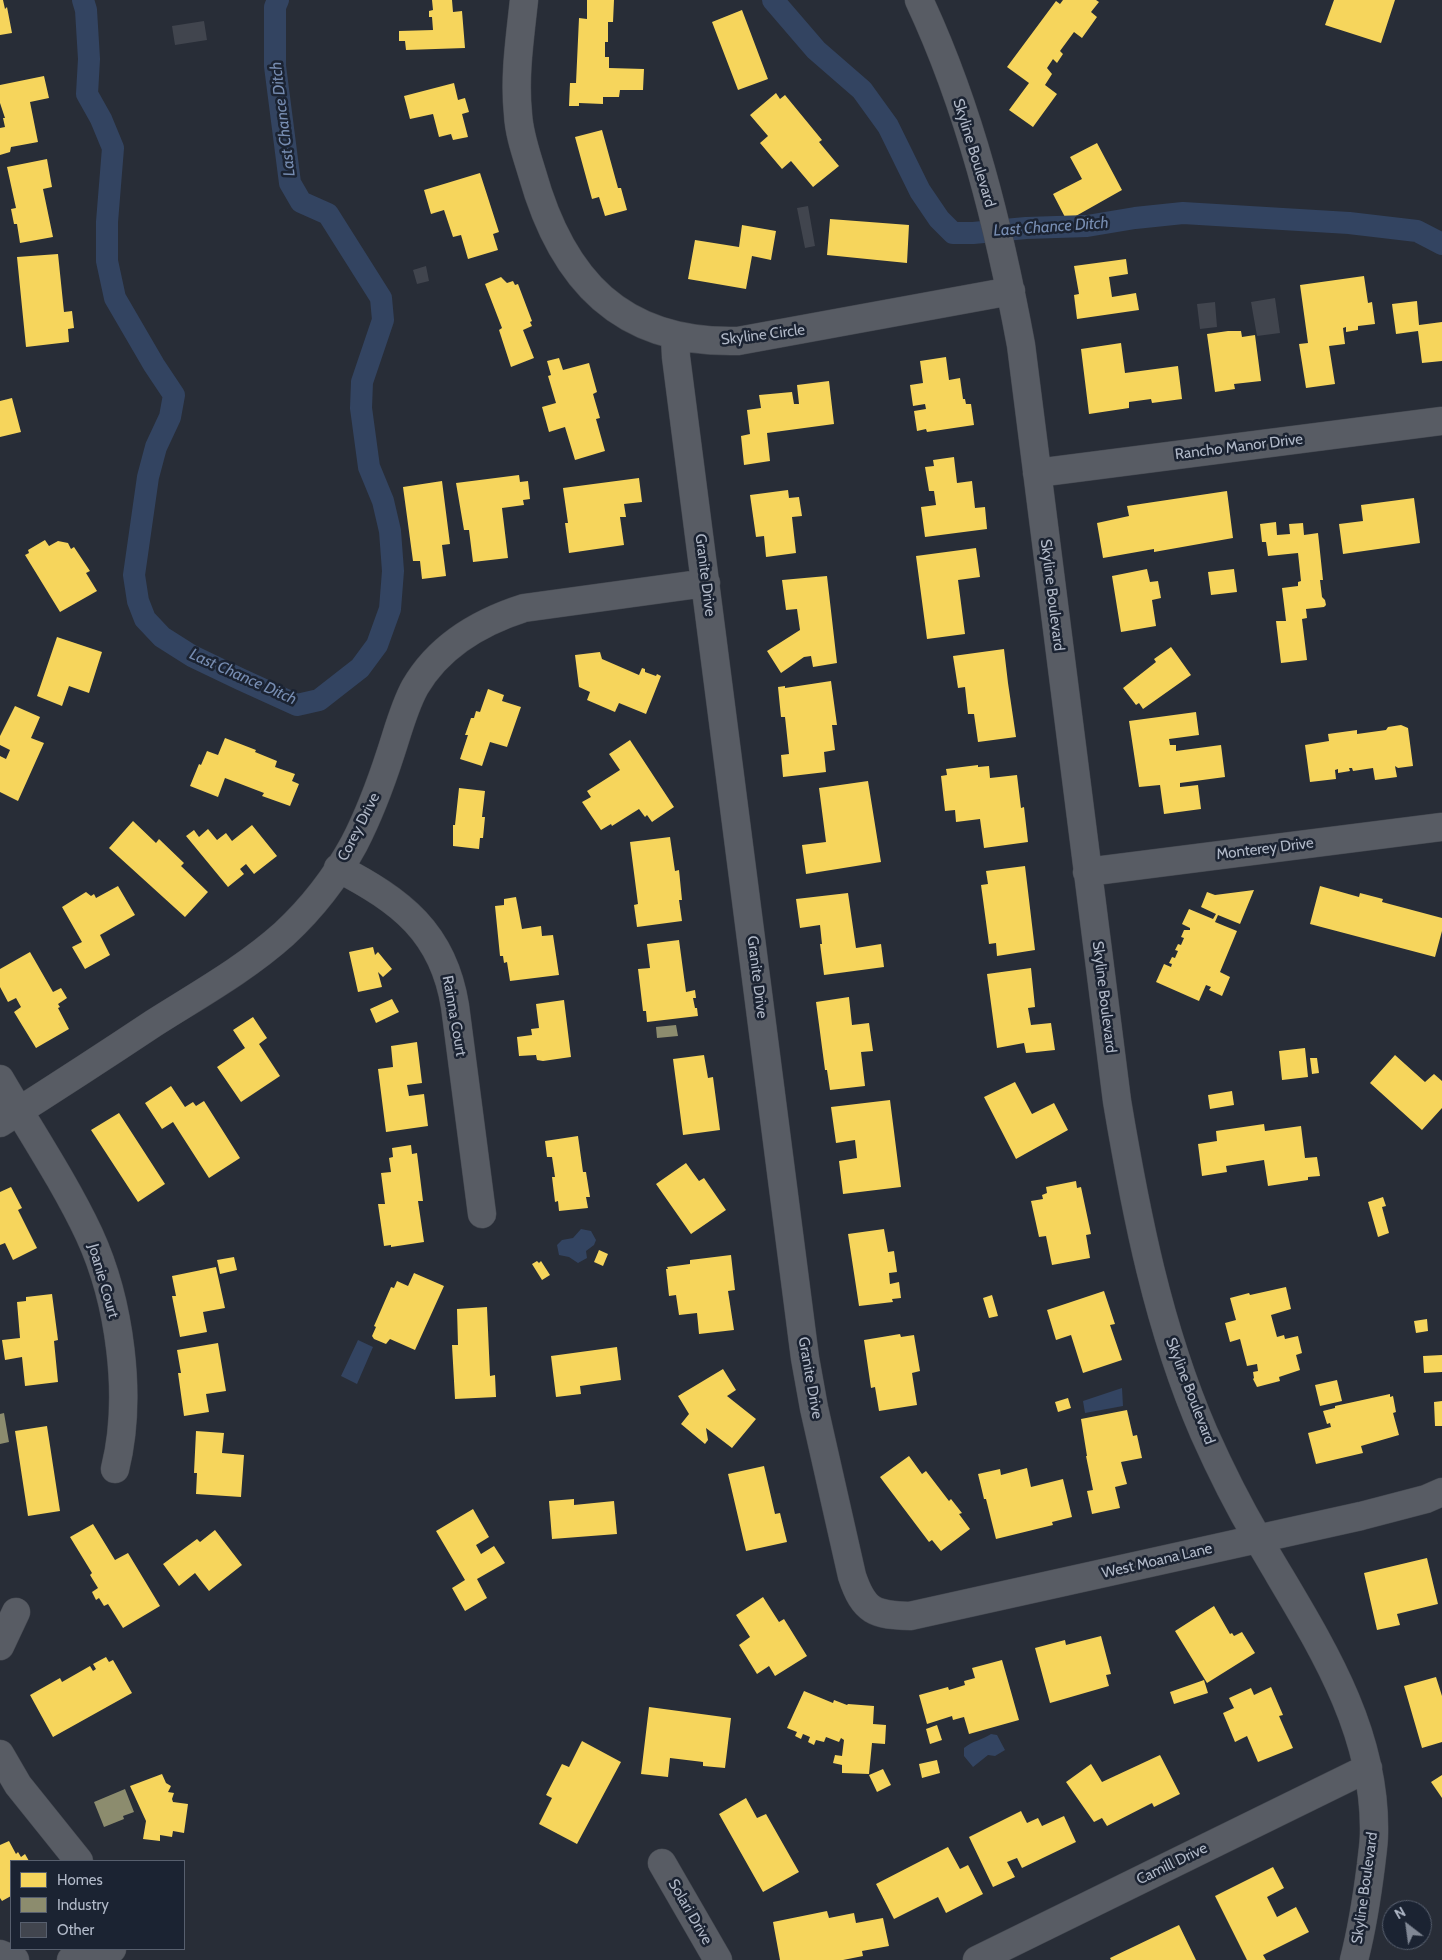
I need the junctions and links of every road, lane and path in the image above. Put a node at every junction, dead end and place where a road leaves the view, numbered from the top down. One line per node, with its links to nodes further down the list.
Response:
1 (524, 0): 4 (street, Skyline Circle)
2 (920, 0): 3 (street, Skyline Boulevard)
3 (1011, 291): 4 (street, Skyline Circle); 6 (street, Skyline Boulevard)
4 (675, 336): 7 (street, Granite Drive)
5 (1442, 422): 6 (street, Rancho Manor Drive)
6 (1037, 473): 10 (street, Skyline Boulevard)
7 (706, 583): 9 (street, Corey Drive); 17 (street, Granite Drive)
8 (1442, 827): 10 (street, Monterey Drive)
9 (338, 868): 12 (street, Corey Drive); 13 (street, Rainna Court)
10 (1088, 872): 16 (street, Skyline Boulevard)
11 (0, 1078): 12 (street, Joanie Court)
12 (9, 1117): 14 (street, Joanie Court)
13 (482, 1214)
14 (115, 1469)
15 (1442, 1492): 16 (street, West Moana Lane)
16 (1258, 1538): 17 (street, West Moana Lane); 21 (street, Skyline Boulevard)
17 (871, 1609)
18 (16, 1612): 19 (street)
19 (0, 1646)
20 (0, 1754): 22 (street)
21 (1368, 1768): 29 (street, Camill Drive); 30 (street, Skyline Boulevard)
22 (78, 1860)
23 (662, 1863): 28 (street, Solari Drive)
24 (108, 1950): 27 (street)
25 (0, 1954): 26 (street)
26 (15, 1960)
27 (71, 1960)
28 (718, 1960)
29 (977, 1960)
30 (1354, 1960)

